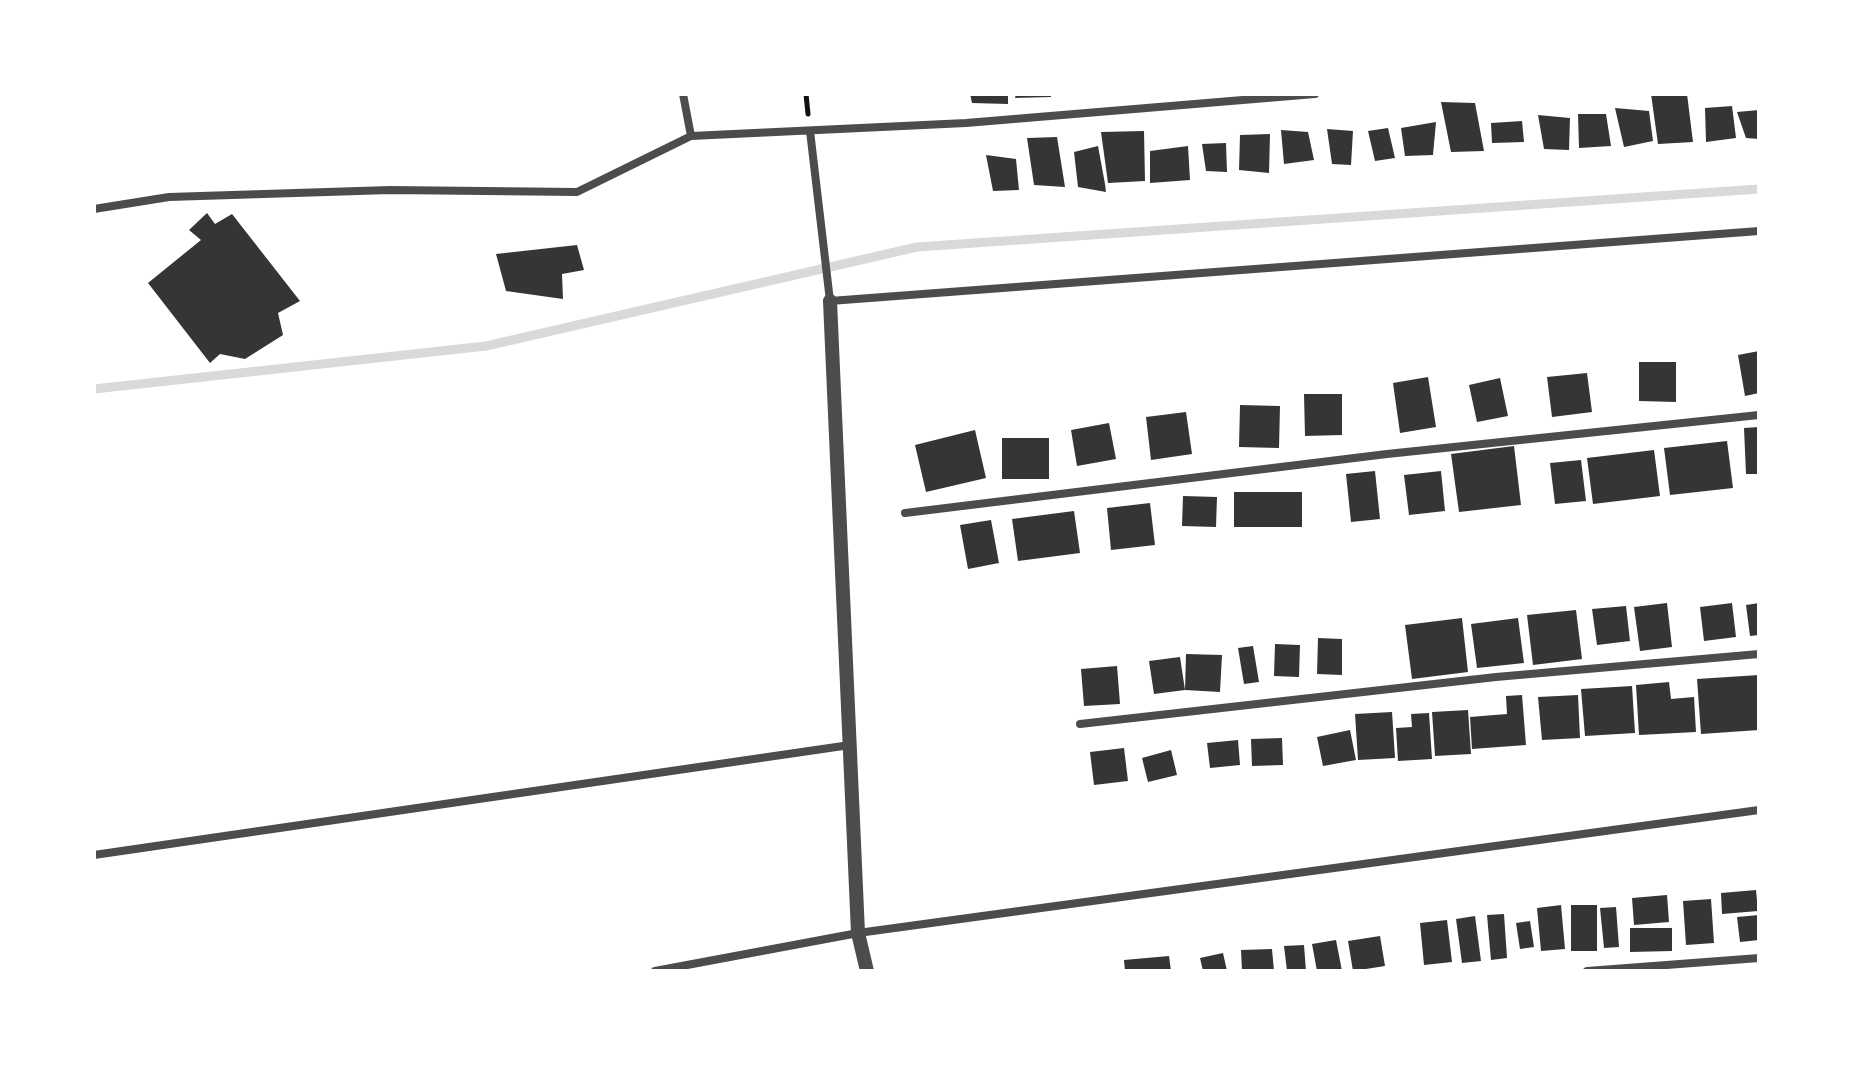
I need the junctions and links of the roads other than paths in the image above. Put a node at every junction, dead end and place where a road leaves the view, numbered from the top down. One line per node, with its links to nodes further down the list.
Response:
1 (683, 94): 4 (street)
2 (1315, 94): 3 (street)
3 (810, 131): 4 (street); 7 (street)
4 (691, 136): 5 (street)
5 (94, 209)
6 (1759, 231): 7 (street)
7 (835, 301): 12 (street)
8 (1759, 415): 9 (street)
9 (905, 513)
10 (1759, 654): 11 (street)
11 (1080, 724)
12 (850, 745): 14 (street); 15 (street)
13 (1759, 810): 15 (street)
14 (94, 855)
15 (858, 933): 17 (street); 18 (street)
16 (1759, 958): 19 (street)
17 (655, 971)
18 (867, 971)
19 (1587, 971)

